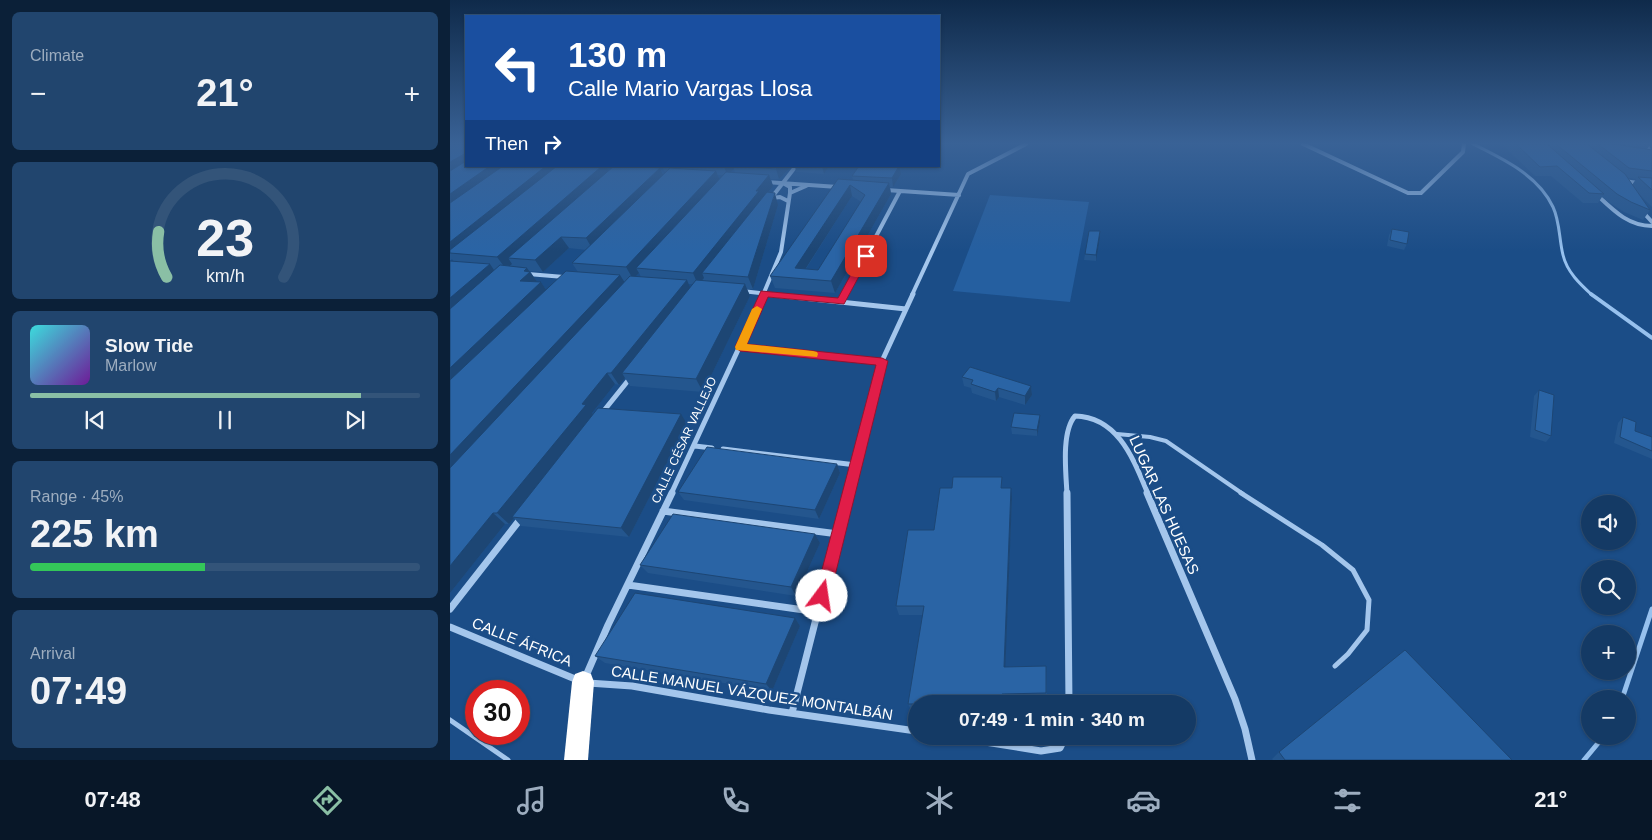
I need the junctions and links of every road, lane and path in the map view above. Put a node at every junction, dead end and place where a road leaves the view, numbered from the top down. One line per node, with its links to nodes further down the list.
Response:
1 (786, 179): 6 (street)
2 (966, 179): 15 (street)
3 (1379, 179): 4 (street)
4 (1435, 179)
5 (758, 181): 6 (street)
6 (783, 183): 7 (street); 13 (street); 16 (street)
7 (809, 185): 9 (street); 13 (street)
8 (1652, 185): 11 (street)
9 (841, 187)
10 (881, 190): 12 (street)
11 (1627, 190)
12 (900, 191): 15 (street); 24 (street)
13 (790, 193): 16 (street, CALLE CÉSAR VALLEJO)
14 (1595, 194): 19 (street)
15 (959, 195): 25 (street)
16 (788, 201): 23 (street, CALLE CÉSAR VALLEJO)
17 (1640, 209): 18 (street)
18 (1652, 222)
19 (1652, 226)
20 (526, 274): 21 (street)
21 (563, 284)
22 (735, 291): 23 (street)
23 (764, 294): 24 (street); 26 (street, CALLE CÉSAR VALLEJO)
24 (841, 302): 25 (street)
25 (906, 309): 27 (street)
26 (740, 347): 27 (street); 31 (street, CALLE CÉSAR VALLEJO)
27 (882, 361): 32 (street)
28 (633, 374): 29 (street)
29 (596, 421)
30 (1117, 434): 40 (lane); 42 (street, LUGAR LAS HUESAS); 50 (street, LUGAR LAS HUESAS)
31 (695, 446): 32 (street); 33 (street, CALLE CÉSAR VALLEJO)
32 (856, 465): 35 (street)
33 (663, 511): 35 (street); 36 (street, CALLE CÉSAR VALLEJO)
34 (523, 515): 37 (street)
35 (838, 534): 38 (street)
36 (628, 584): 38 (street); 41 (street, CALLE CÉSAR VALLEJO)
37 (450, 609)
38 (818, 612): 43 (street)
39 (450, 627): 41 (street, CALLE ÁFRICA)
40 (1335, 666)
41 (583, 682): 43 (street, CALLE MANUEL VÁZQUEZ MONTALBÁN); 49 (highway)
42 (1069, 695)
43 (792, 713): 45 (street, CALLE MANUEL VÁZQUEZ MONTALBÁN)
44 (450, 720): 48 (lane)
45 (908, 730)
46 (1000, 745): 47 (street)
47 (1062, 745)
48 (508, 760)
49 (576, 760)
50 (1252, 760)

